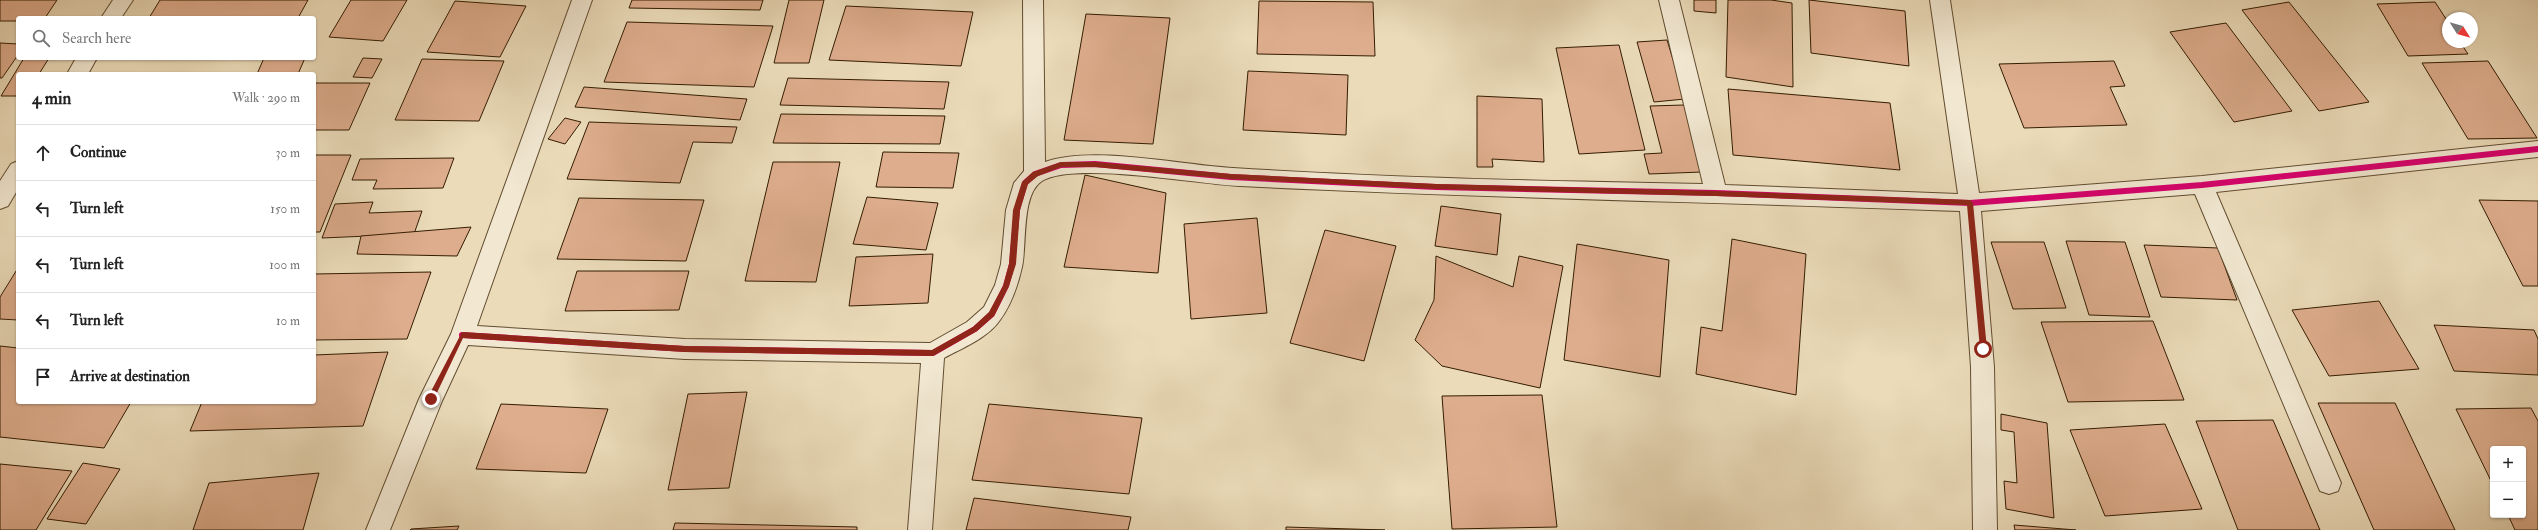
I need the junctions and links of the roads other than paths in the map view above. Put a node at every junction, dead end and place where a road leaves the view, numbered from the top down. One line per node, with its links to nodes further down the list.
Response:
1 (123, 0): 6 (street)
2 (582, 0): 16 (street)
3 (1033, 0): 11 (street)
4 (1669, 0): 13 (street)
5 (1940, 0): 15 (street)
6 (112, 16)
7 (86, 60): 8 (street)
8 (78, 72)
9 (2538, 149): 12 (street)
10 (16, 173): 14 (street)
11 (1036, 174): 13 (street); 17 (street)
12 (2202, 185): 15 (street); 18 (street)
13 (1716, 193): 15 (street)
14 (0, 200)
15 (1970, 203): 21 (street)
16 (462, 335): 17 (street); 19 (street)
17 (933, 353): 20 (street)
18 (2329, 483)
19 (378, 530)
20 (920, 530)
21 (1985, 530)

